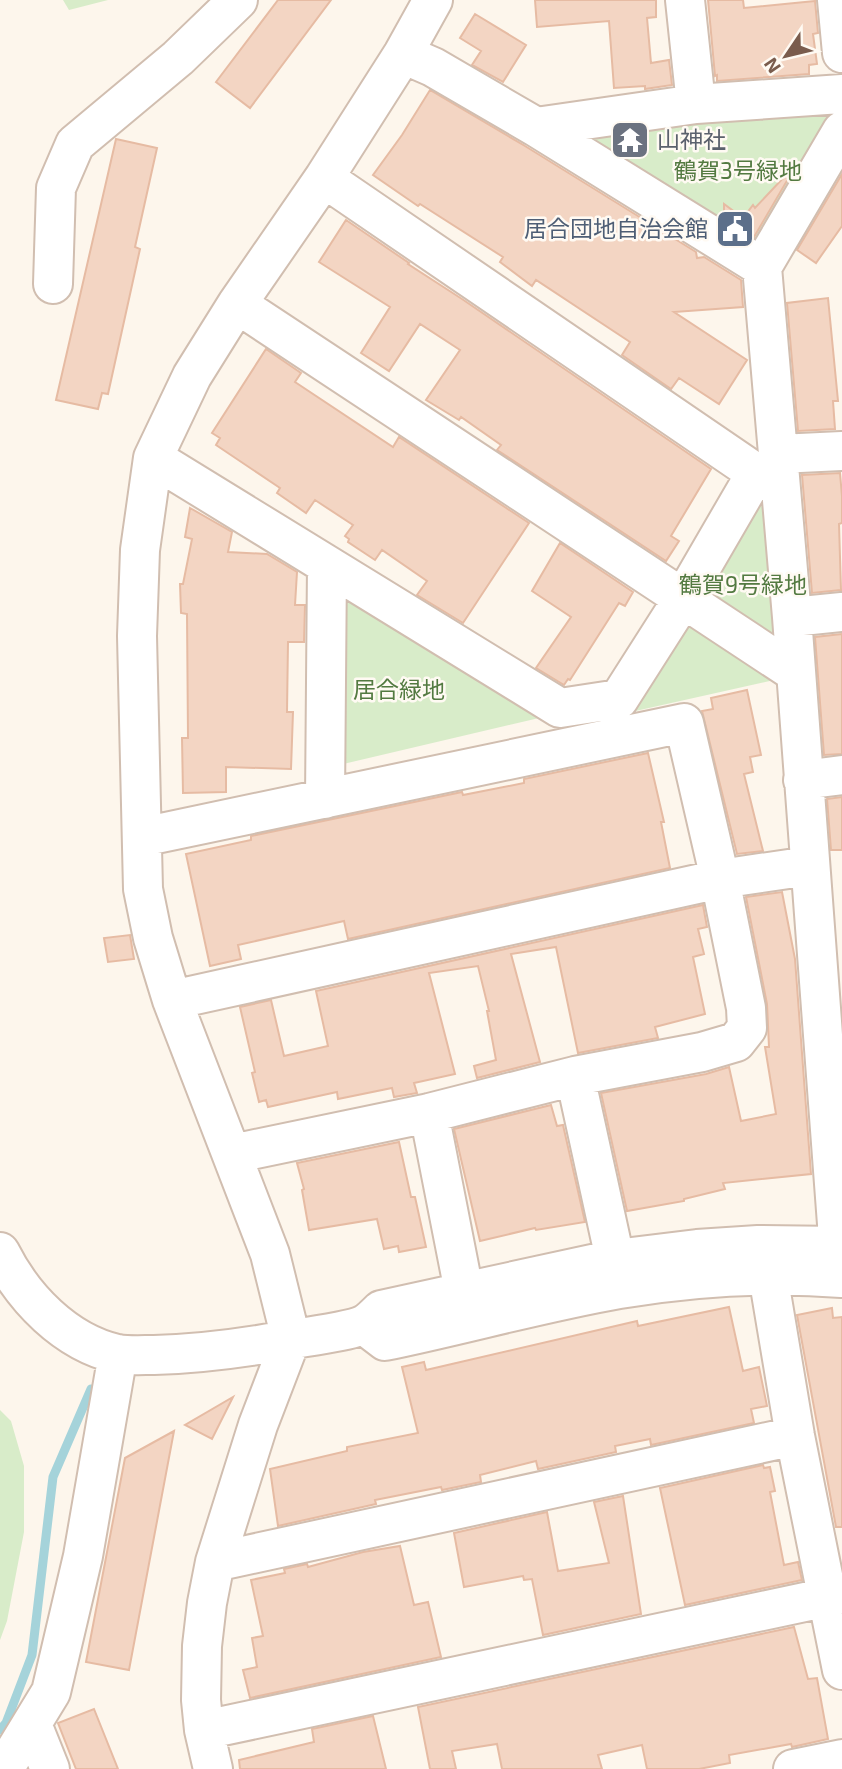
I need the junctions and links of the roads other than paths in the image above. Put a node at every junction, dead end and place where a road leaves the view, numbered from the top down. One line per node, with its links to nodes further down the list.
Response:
1 (239, 0): 13 (street)
2 (433, 0): 6 (street)
3 (685, 0): 8 (street)
4 (837, 0): 5 (street)
5 (842, 53)
6 (403, 54): 9 (street); 11 (street)
7 (842, 94): 8 (street)
8 (696, 104): 9 (street)
9 (537, 127): 12 (street)
10 (842, 131): 12 (street)
11 (324, 178): 14 (street); 19 (street)
12 (762, 267): 16 (street)
13 (53, 284)
14 (237, 304): 17 (street); 19 (street)
15 (842, 451): 16 (street)
16 (779, 454): 21 (street)
17 (153, 458): 18 (street); 26 (street)
18 (327, 565): 19 (street); 25 (street)
19 (684, 597): 22 (street)
20 (842, 612): 21 (street)
21 (792, 617): 22 (street)
22 (796, 673): 24 (street)
23 (842, 775): 24 (street)
24 (803, 780): 27 (street)
25 (325, 799): 26 (street); 28 (street)
26 (142, 837): 29 (street)
27 (809, 866): 28 (street); 33 (street)
28 (720, 879): 29 (street); 30 (street)
29 (172, 1000): 32 (street)
30 (575, 1076): 31 (street); 35 (street)
31 (429, 1113): 32 (street); 38 (street)
32 (232, 1154): 40 (street)
33 (839, 1235): 35 (street)
34 (0, 1252): 41 (street)
35 (615, 1259): 38 (street)
36 (768, 1275): 37 (street); 39 (street); 42 (street)
37 (842, 1279)
38 (467, 1293): 39 (street)
39 (364, 1325): 40 (street)
40 (291, 1339): 41 (street); 43 (street)
41 (118, 1354): 46 (street)
42 (795, 1436): 43 (street); 44 (street)
43 (215, 1562): 47 (street)
44 (834, 1596): 45 (street); 47 (street)
45 (842, 1670)
46 (32, 1724): 49 (street); 50 (street)
47 (204, 1730): 51 (street)
48 (842, 1759): 52 (street)
49 (4, 1769)
50 (50, 1769)
51 (213, 1769)
52 (793, 1769)

